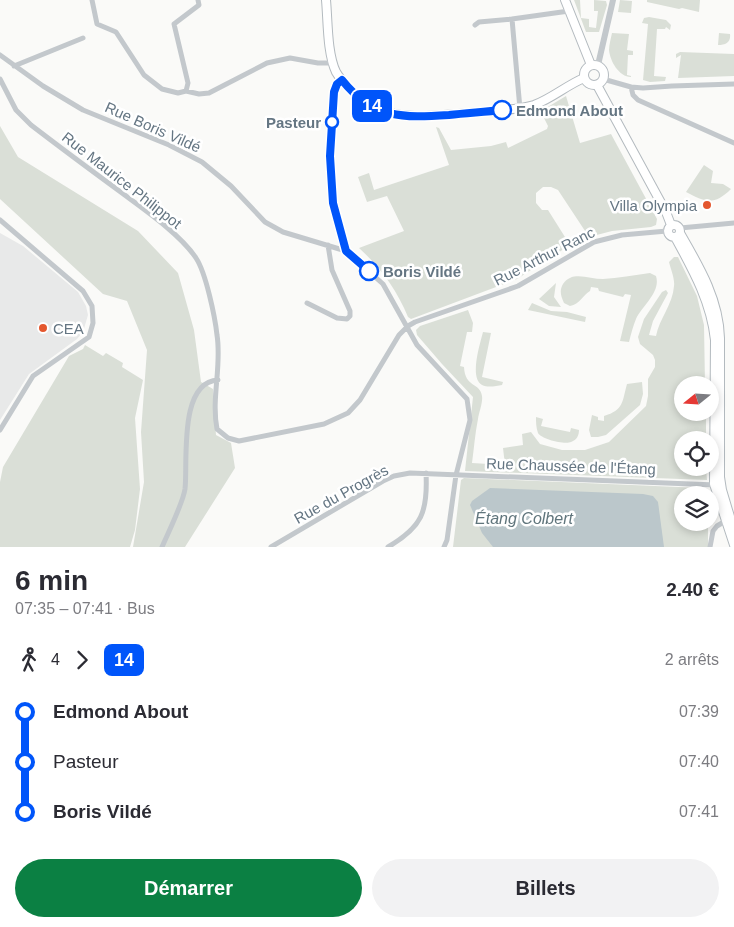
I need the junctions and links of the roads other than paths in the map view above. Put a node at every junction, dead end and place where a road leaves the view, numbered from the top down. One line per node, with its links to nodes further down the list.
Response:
1 (92, 0): 21 (street)
2 (198, 0): 21 (street)
3 (326, 0): 11 (main road)
4 (564, 0): 6 (main road)
5 (613, 0): 12 (street)
6 (569, 11): 7 (street); 12 (main road)
7 (512, 18): 8 (street); 22 (street)
8 (475, 24)
9 (83, 38): 13 (street)
10 (0, 54): 13 (street, Rue Boris Vildé)
11 (333, 62): 17 (main road); 21 (street)
12 (594, 65): 14 (main road); 16 (main road)
13 (14, 66): 28 (street, Rue Boris Vildé)
14 (584, 78): 18 (main road); 22 (main road)
15 (0, 79): 32 (street, Rue Maurice Philippot)
16 (603, 79): 18 (main road); 20 (street)
17 (342, 80): 22 (main road); 29 (street)
18 (596, 84): 26 (main road)
19 (734, 84): 20 (street)
20 (631, 87): 23 (street)
21 (186, 91)
22 (520, 108)
23 (734, 143)
24 (0, 220): 33 (street)
25 (734, 223): 27 (street)
26 (669, 228): 27 (main road); 31 (street, Rue Arthur Ranc)
27 (678, 233): 36 (main road); 37 (main road)
28 (328, 245): 29 (street, Rue Boris Vildé); 30 (street)
29 (346, 251): 31 (street)
30 (307, 303)
31 (408, 326): 32 (street, Rue Maurice Philippot); 35 (street)
32 (218, 380): 42 (street)
33 (0, 430)
34 (426, 473): 35 (street, Rue du Progrès); 43 (street, Rue du Progrès); 44 (street)
35 (456, 475): 36 (street, Rue Chaussée de l'Étang); 45 (street)
36 (714, 484): 37 (street); 39 (main road)
37 (722, 490): 38 (main road)
38 (729, 514): 39 (street); 40 (main road)
39 (726, 522): 41 (main road); 46 (street)
40 (734, 530)
41 (734, 545)
42 (162, 547)
43 (271, 547)
44 (388, 547)
45 (444, 547)
46 (710, 547)

